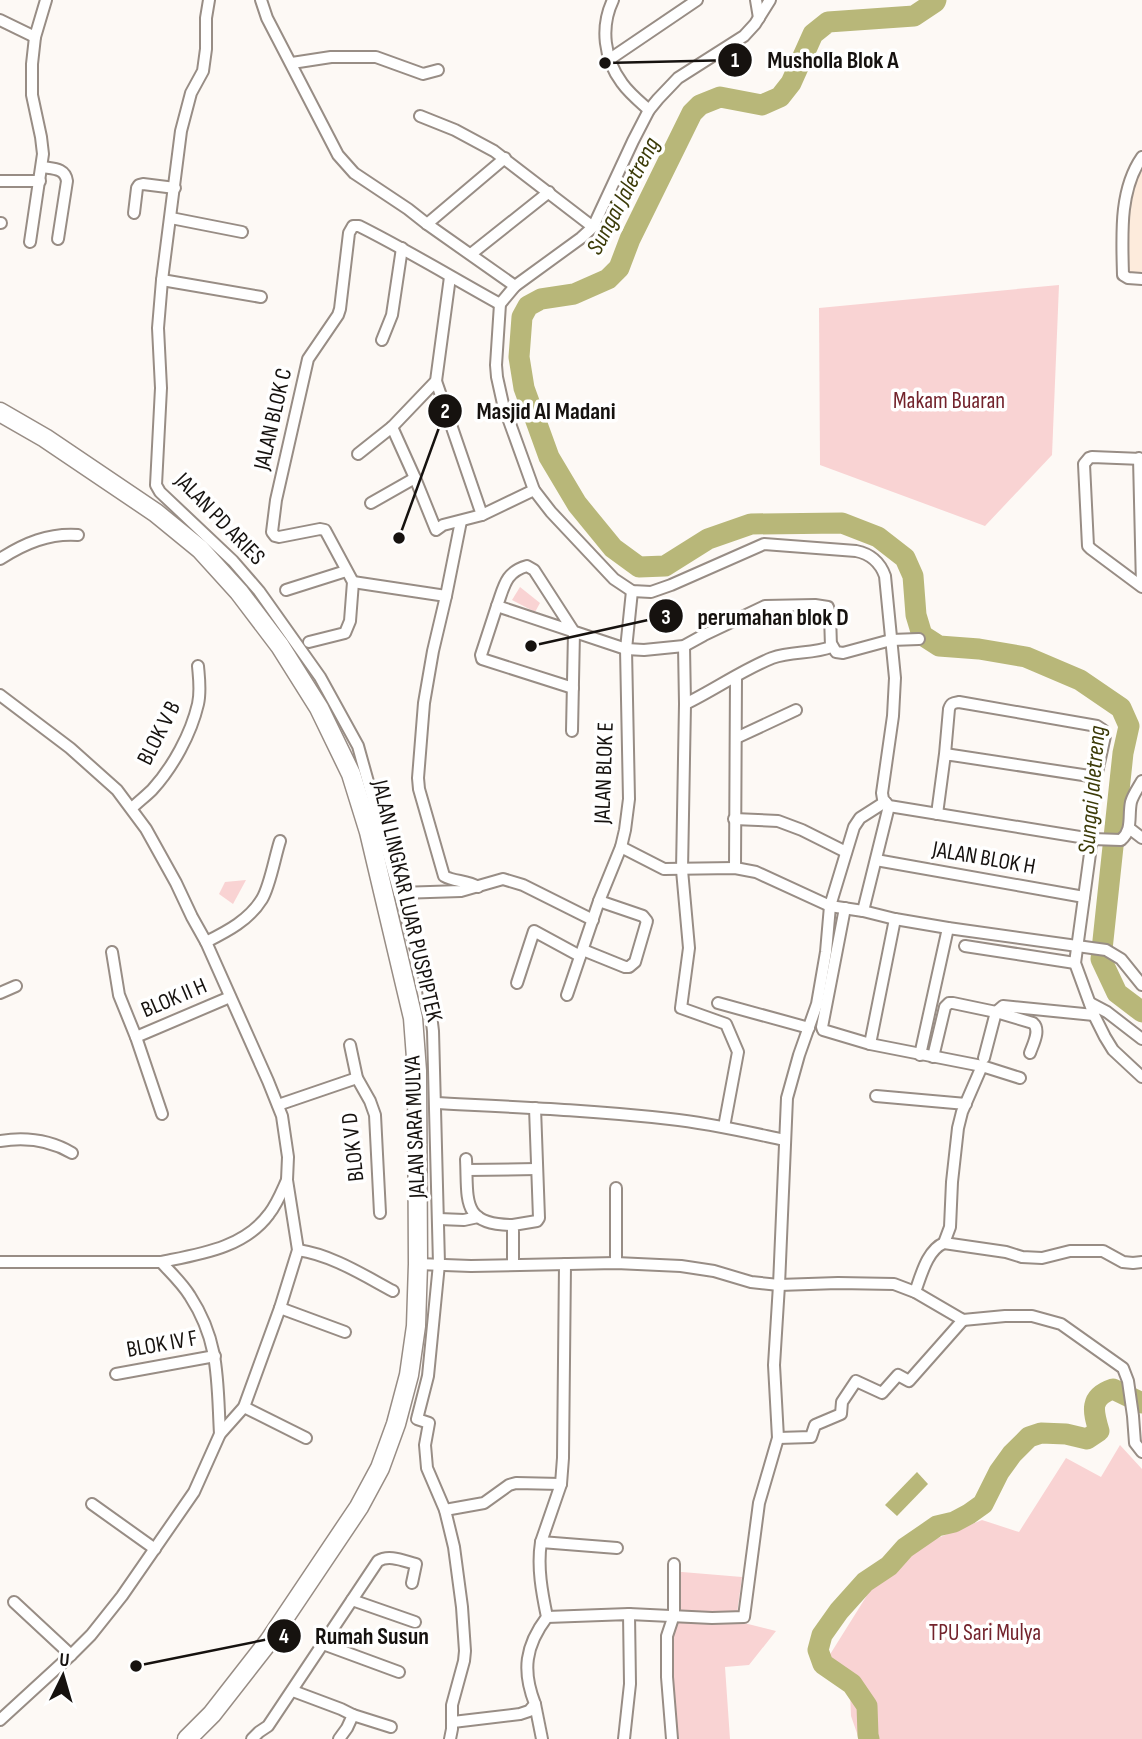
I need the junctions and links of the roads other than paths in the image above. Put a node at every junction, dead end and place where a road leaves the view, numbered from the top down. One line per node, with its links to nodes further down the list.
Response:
1 (46, 0): 10 (street)
2 (209, 0): 21 (street, JALAN PD ARIES)
3 (261, 0): 12 (street)
4 (613, 0): 11 (street)
5 (697, 0): 11 (street)
6 (756, 0): 8 (street)
7 (770, 0): 8 (street)
8 (758, 18): 14 (street)
9 (0, 20): 10 (street)
10 (36, 37): 18 (street)
11 (610, 59): 14 (street)
12 (292, 63): 13 (street); 25 (street)
13 (438, 70)
14 (649, 110): 26 (street)
15 (421, 116): 17 (street)
16 (1142, 156): 33 (street)
17 (505, 158): 22 (street); 25 (street)
18 (42, 167): 20 (street); 28 (street)
19 (0, 181): 20 (street)
20 (40, 181): 29 (street)
21 (175, 188): 23 (street); 24 (street, JALAN PD ARIES)
22 (549, 192): 26 (street); 31 (street)
23 (134, 213)
24 (171, 218): 27 (street); 34 (street, JALAN PD ARIES)
25 (428, 224): 31 (street)
26 (593, 227): 35 (street)
27 (242, 232)
28 (58, 239)
29 (30, 242)
30 (402, 248): 32 (street, JALAN BLOK C); 38 (street); 51 (street, JALAN BLOK C)
31 (471, 254): 35 (street)
32 (450, 277): 37 (street, JALAN BLOK C); 39 (street)
33 (1142, 279)
34 (162, 280): 36 (street); 89 (street, JALAN PD ARIES)
35 (515, 286): 37 (street)
36 (261, 297)
37 (500, 304): 45 (street)
38 (382, 340)
39 (436, 381): 41 (street); 47 (street)
40 (0, 412): 149 (main road, JALAN LINGKAR LUAR PUSPIPTEK)
41 (392, 427): 42 (street); 44 (street)
42 (358, 454)
43 (1140, 458): 53 (street); 53 (street)
44 (415, 478): 46 (street); 48 (street)
45 (534, 490): 47 (street); 55 (street)
46 (371, 503)
47 (482, 515): 48 (street)
48 (461, 522): 56 (street)
49 (78, 535): 50 (street)
50 (0, 559)
51 (346, 571): 52 (street); 54 (street)
52 (353, 582): 56 (street); 61 (street)
53 (1142, 586)
54 (286, 590)
55 (632, 591): 60 (street); 64 (street, JALAN BLOK E)
56 (446, 596): 88 (street)
57 (497, 606): 58 (street); 58 (street); 67 (street)
58 (574, 632): 64 (street); 67 (street)
59 (919, 639): 60 (street)
60 (891, 640): 62 (street); 75 (street)
61 (309, 642)
62 (832, 645): 63 (street); 66 (street)
63 (684, 646): 64 (street); 69 (street)
64 (626, 649): 83 (street, JALAN BLOK E)
65 (198, 666): 76 (street, BLOK V B)
66 (736, 677): 69 (street); 72 (street)
67 (573, 688): 71 (street)
68 (0, 695): 76 (street)
69 (685, 704): 87 (street)
70 (796, 710): 72 (street)
71 (572, 732)
72 (736, 738): 78 (street)
73 (946, 754): 73 (street); 77 (street)
74 (1142, 781): 79 (street)
75 (887, 804): 77 (street); 84 (street); 85 (street)
76 (132, 808): 98 (street)
77 (936, 814): 81 (street)
78 (734, 819): 84 (street); 86 (street)
79 (1129, 828): 80 (street); 81 (street)
80 (1142, 838)
81 (1095, 839): 90 (street)
82 (279, 841): 98 (street)
83 (621, 847): 87 (street); 91 (street, JALAN BLOK E)
84 (846, 852): 92 (street)
85 (876, 860): 90 (street, JALAN BLOK H); 94 (street)
86 (735, 868): 87 (street); 92 (street)
87 (682, 870): 132 (street)
88 (478, 887): 89 (street); 96 (street)
89 (399, 893): 107 (street, JALAN PD ARIES)
90 (1084, 897): 100 (street)
91 (600, 901): 96 (street, JALAN BLOK E); 102 (street)
92 (830, 906): 93 (street); 114 (street)
93 (845, 908): 94 (street); 117 (street)
94 (863, 911): 95 (street)
95 (895, 919): 97 (street); 117 (street)
96 (593, 920): 102 (street, JALAN BLOK E)
97 (948, 928): 100 (street); 120 (street)
98 (206, 942): 110 (street)
99 (965, 946): 103 (street)
100 (1082, 947): 103 (street); 105 (street)
101 (112, 952): 115 (street, BLOK II H)
102 (582, 953): 104 (street); 109 (street, JALAN BLOK E)
103 (1075, 963): 112 (street)
104 (517, 983)
105 (1142, 985)
106 (16, 986): 108 (street)
107 (428, 990): 127 (street, JALAN SARA MULYA)
108 (0, 993)
109 (567, 995)
110 (230, 997): 115 (street, BLOK II H); 129 (street)
111 (718, 1003): 114 (street)
112 (1092, 1009): 113 (street); 116 (street); 123 (street)
113 (996, 1012): 119 (street); 121 (street); 122 (street)
114 (809, 1028): 133 (street)
115 (136, 1037): 131 (street, BLOK II H)
116 (1142, 1040)
117 (870, 1044): 120 (street)
118 (350, 1045): 124 (street, BLOK V D)
119 (1030, 1054)
120 (920, 1055): 121 (street)
121 (933, 1057): 122 (street)
122 (983, 1062): 125 (street); 128 (street)
123 (1142, 1077)
124 (357, 1078): 129 (street, BLOK V D); 139 (street, BLOK V D)
125 (1020, 1078)
126 (876, 1096): 128 (street)
127 (435, 1103): 130 (street); 141 (street, JALAN SARA MULYA)
128 (966, 1104): 143 (street)
129 (278, 1105): 137 (street)
130 (535, 1108): 132 (street); 136 (street)
131 (162, 1114)
132 (724, 1127): 133 (street)
133 (785, 1140): 153 (street)
134 (0, 1142): 135 (street)
135 (72, 1153)
136 (537, 1169): 140 (street); 142 (street)
137 (287, 1180): 144 (street); 146 (street)
138 (616, 1188): 148 (street)
139 (380, 1213)
140 (478, 1217): 141 (street); 142 (street)
141 (439, 1219): 150 (street, JALAN SARA MULYA)
142 (513, 1225): 151 (street)
143 (944, 1243): 147 (street); 155 (street)
144 (298, 1250): 154 (street); 156 (street)
145 (0, 1262): 146 (street)
146 (162, 1262): 159 (street)
147 (1142, 1262)
148 (616, 1263): 152 (street); 153 (street)
149 (418, 1264): 150 (street); 190 (main road, JALAN LINGKAR LUAR PUSPIPTEK)
150 (439, 1264): 151 (street); 168 (street, JALAN SARA MULYA)
151 (513, 1264): 152 (street)
152 (565, 1264): 166 (street)
153 (779, 1285): 155 (street); 164 (street)
154 (393, 1291)
155 (915, 1292): 157 (street)
156 (280, 1308): 158 (street); 161 (street)
157 (963, 1321): 164 (street); 165 (street)
158 (345, 1332)
159 (215, 1356): 160 (street, BLOK IV F); 162 (street)
160 (116, 1374)
161 (244, 1407): 162 (street); 163 (street)
162 (220, 1434): 171 (street)
163 (306, 1438)
164 (778, 1438): 177 (street)
165 (1142, 1452)
166 (561, 1484): 168 (street); 169 (street)
167 (92, 1504): 171 (street)
168 (445, 1510): 187 (street)
169 (541, 1542): 170 (street); 178 (street)
170 (617, 1548)
171 (155, 1549): 181 (street)
172 (674, 1564): 177 (street)
173 (412, 1583): 174 (street)
174 (352, 1600): 179 (street); 180 (street)
175 (14, 1602): 181 (street)
176 (629, 1614): 177 (street); 178 (street); 196 (street)
177 (674, 1615): 197 (street)
178 (547, 1617): 184 (street)
179 (415, 1622)
180 (323, 1644): 182 (street); 183 (street)
181 (71, 1655): 186 (street)
182 (399, 1672)
183 (293, 1691): 185 (street); 188 (street)
184 (535, 1704): 187 (street); 195 (street)
185 (353, 1715): 189 (street); 193 (street)
186 (0, 1720)
187 (453, 1722): 194 (street)
188 (268, 1726): 191 (street); 192 (street)
189 (391, 1727)
190 (187, 1739)
191 (252, 1739)
192 (266, 1739)
193 (339, 1739)
194 (450, 1739)
195 (542, 1739)
196 (624, 1739)
197 (673, 1739)

